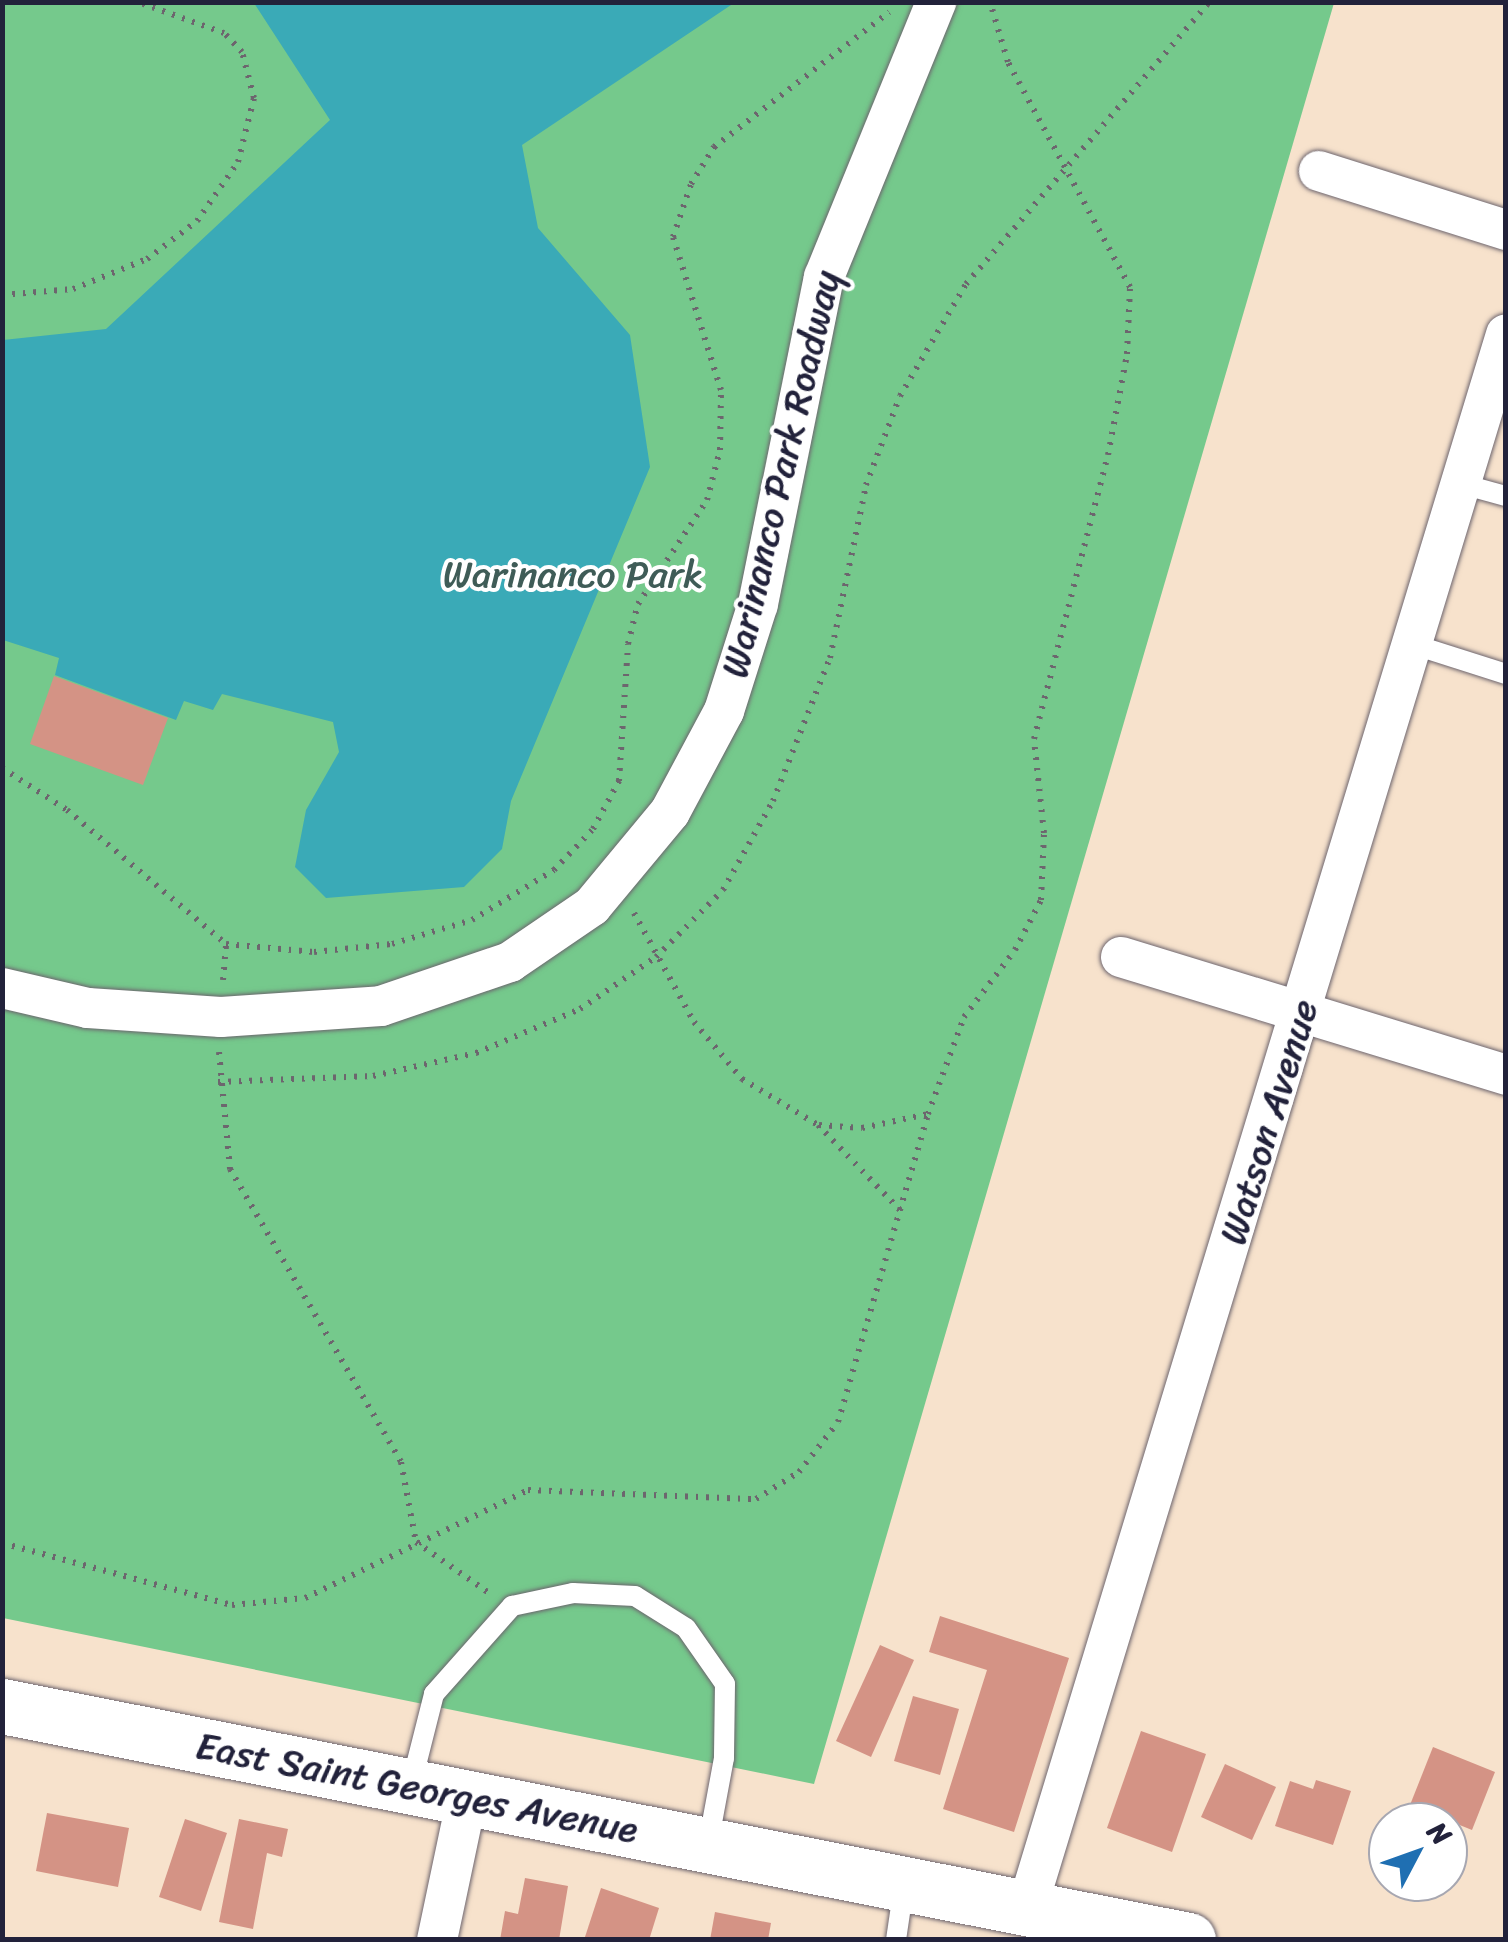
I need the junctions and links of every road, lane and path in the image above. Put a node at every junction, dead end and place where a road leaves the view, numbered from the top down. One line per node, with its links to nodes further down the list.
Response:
1 (138, 2): 7 (path)
2 (900, 2): 14 (path)
3 (936, 2): 15 (street, Warinanco Park Roadway)
4 (990, 2): 22 (path)
5 (1318, 171): 6 (street)
6 (1506, 230)
7 (2, 295)
8 (1506, 334): 9 (street, Watson Avenue)
9 (1462, 484): 10 (lane); 11 (street, Watson Avenue)
10 (1506, 496)
11 (1412, 644): 12 (lane); 19 (street, Watson Avenue)
12 (1506, 674)
13 (2, 768): 16 (path)
14 (579, 844): 15 (path); 16 (path)
15 (614, 880): 20 (street, Warinanco Park Roadway); 23 (path)
16 (226, 944): 20 (path)
17 (1120, 957): 19 (street)
18 (2, 988): 20 (street, Warinanco Park Roadway)
19 (1303, 1014): 21 (street); 33 (street, Watson Avenue)
20 (220, 1017): 25 (path)
21 (1506, 1074)
22 (928, 1114): 23 (path); 24 (path)
23 (818, 1125): 24 (path)
24 (902, 1212): 25 (path)
25 (416, 1542): 26 (path); 27 (path)
26 (2, 1544)
27 (512, 1606): 29 (lane); 31 (lane)
28 (2, 1706): 29 (main road, East Saint Georges Avenue)
29 (410, 1786): 30 (main road, East Saint Georges Avenue)
30 (467, 1798): 31 (main road, East Saint Georges Avenue); 34 (street)
31 (708, 1845): 32 (main road, East Saint Georges Avenue)
32 (904, 1884): 33 (main road, East Saint Georges Avenue); 35 (lane)
33 (1026, 1924): 36 (main road, East Saint Georges Avenue)
34 (437, 1940)
35 (896, 1940)
36 (1188, 1940)

